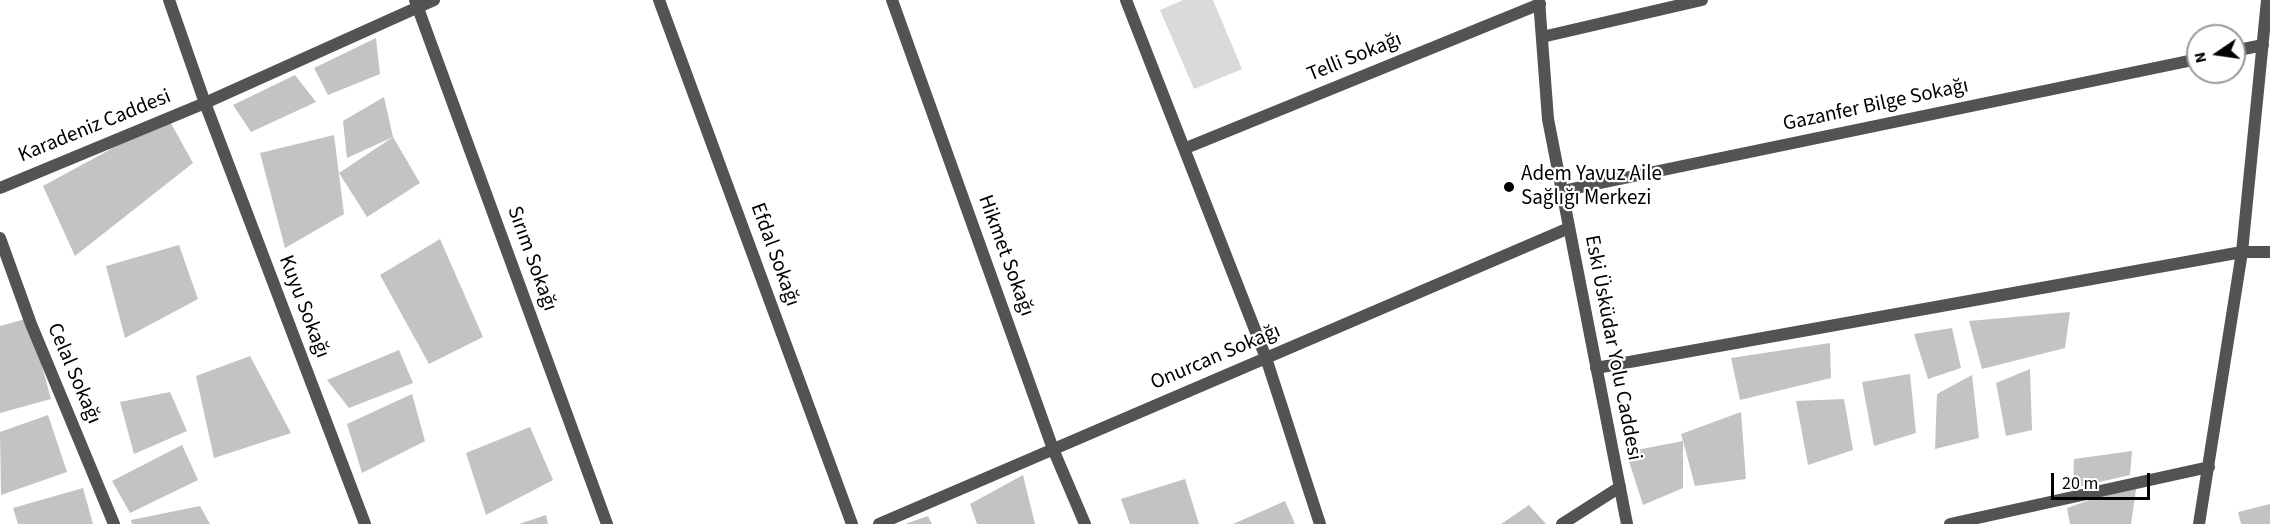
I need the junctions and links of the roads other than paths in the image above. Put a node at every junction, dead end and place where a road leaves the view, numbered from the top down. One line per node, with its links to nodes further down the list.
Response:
1 (169, 0): 14 (street, Kuyu Sokağı)
2 (434, 0): 9 (street, Karadeniz Caddesi)
3 (659, 0): 30 (street, Efdal Sokağı)
4 (892, 0): 24 (street, Hikmet Sokağı)
5 (1126, 0): 15 (street)
6 (1702, 0): 10 (street)
7 (2266, 0): 11 (street)
8 (1539, 2): 10 (street, Eski Üsküdar Yolu Caddesi); 15 (street, Telli Sokağı)
9 (416, 4): 14 (street, Karadeniz Caddesi); 29 (street, Sırım Sokağı)
10 (1542, 37): 17 (street, Eski Üsküdar Yolu Caddesi)
11 (2262, 45): 12 (street); 20 (street)
12 (2246, 48)
13 (2186, 61): 17 (street, Gazanfer Bilge Sokağı)
14 (205, 103): 16 (street, Karadeniz Caddesi); 28 (street, Kuyu Sokağı)
15 (1186, 148): 22 (street)
16 (0, 188)
17 (1562, 191): 18 (street, Eski Üsküdar Yolu Caddesi)
18 (1569, 228): 22 (street, Onurcan Sokağı); 23 (street, Eski Üsküdar Yolu Caddesi)
19 (0, 238): 27 (street, Celal Sokağı)
20 (2242, 252): 21 (street); 23 (street); 25 (street)
21 (2270, 252)
22 (1266, 358): 24 (street, Onurcan Sokağı); 33 (street)
23 (1596, 368): 26 (street, Eski Üsküdar Yolu Caddesi)
24 (1053, 449): 31 (street, Onurcan Sokağı); 32 (street, Hikmet Sokağı)
25 (2210, 467): 36 (street); 37 (street)
26 (1620, 487): 34 (street); 35 (street, Eski Üsküdar Yolu Caddesi)
27 (114, 524)
28 (365, 524)
29 (607, 524)
30 (852, 524)
31 (879, 524)
32 (1085, 524)
33 (1320, 524)
34 (1562, 524)
35 (1627, 524)
36 (1950, 524)
37 (2199, 524)

